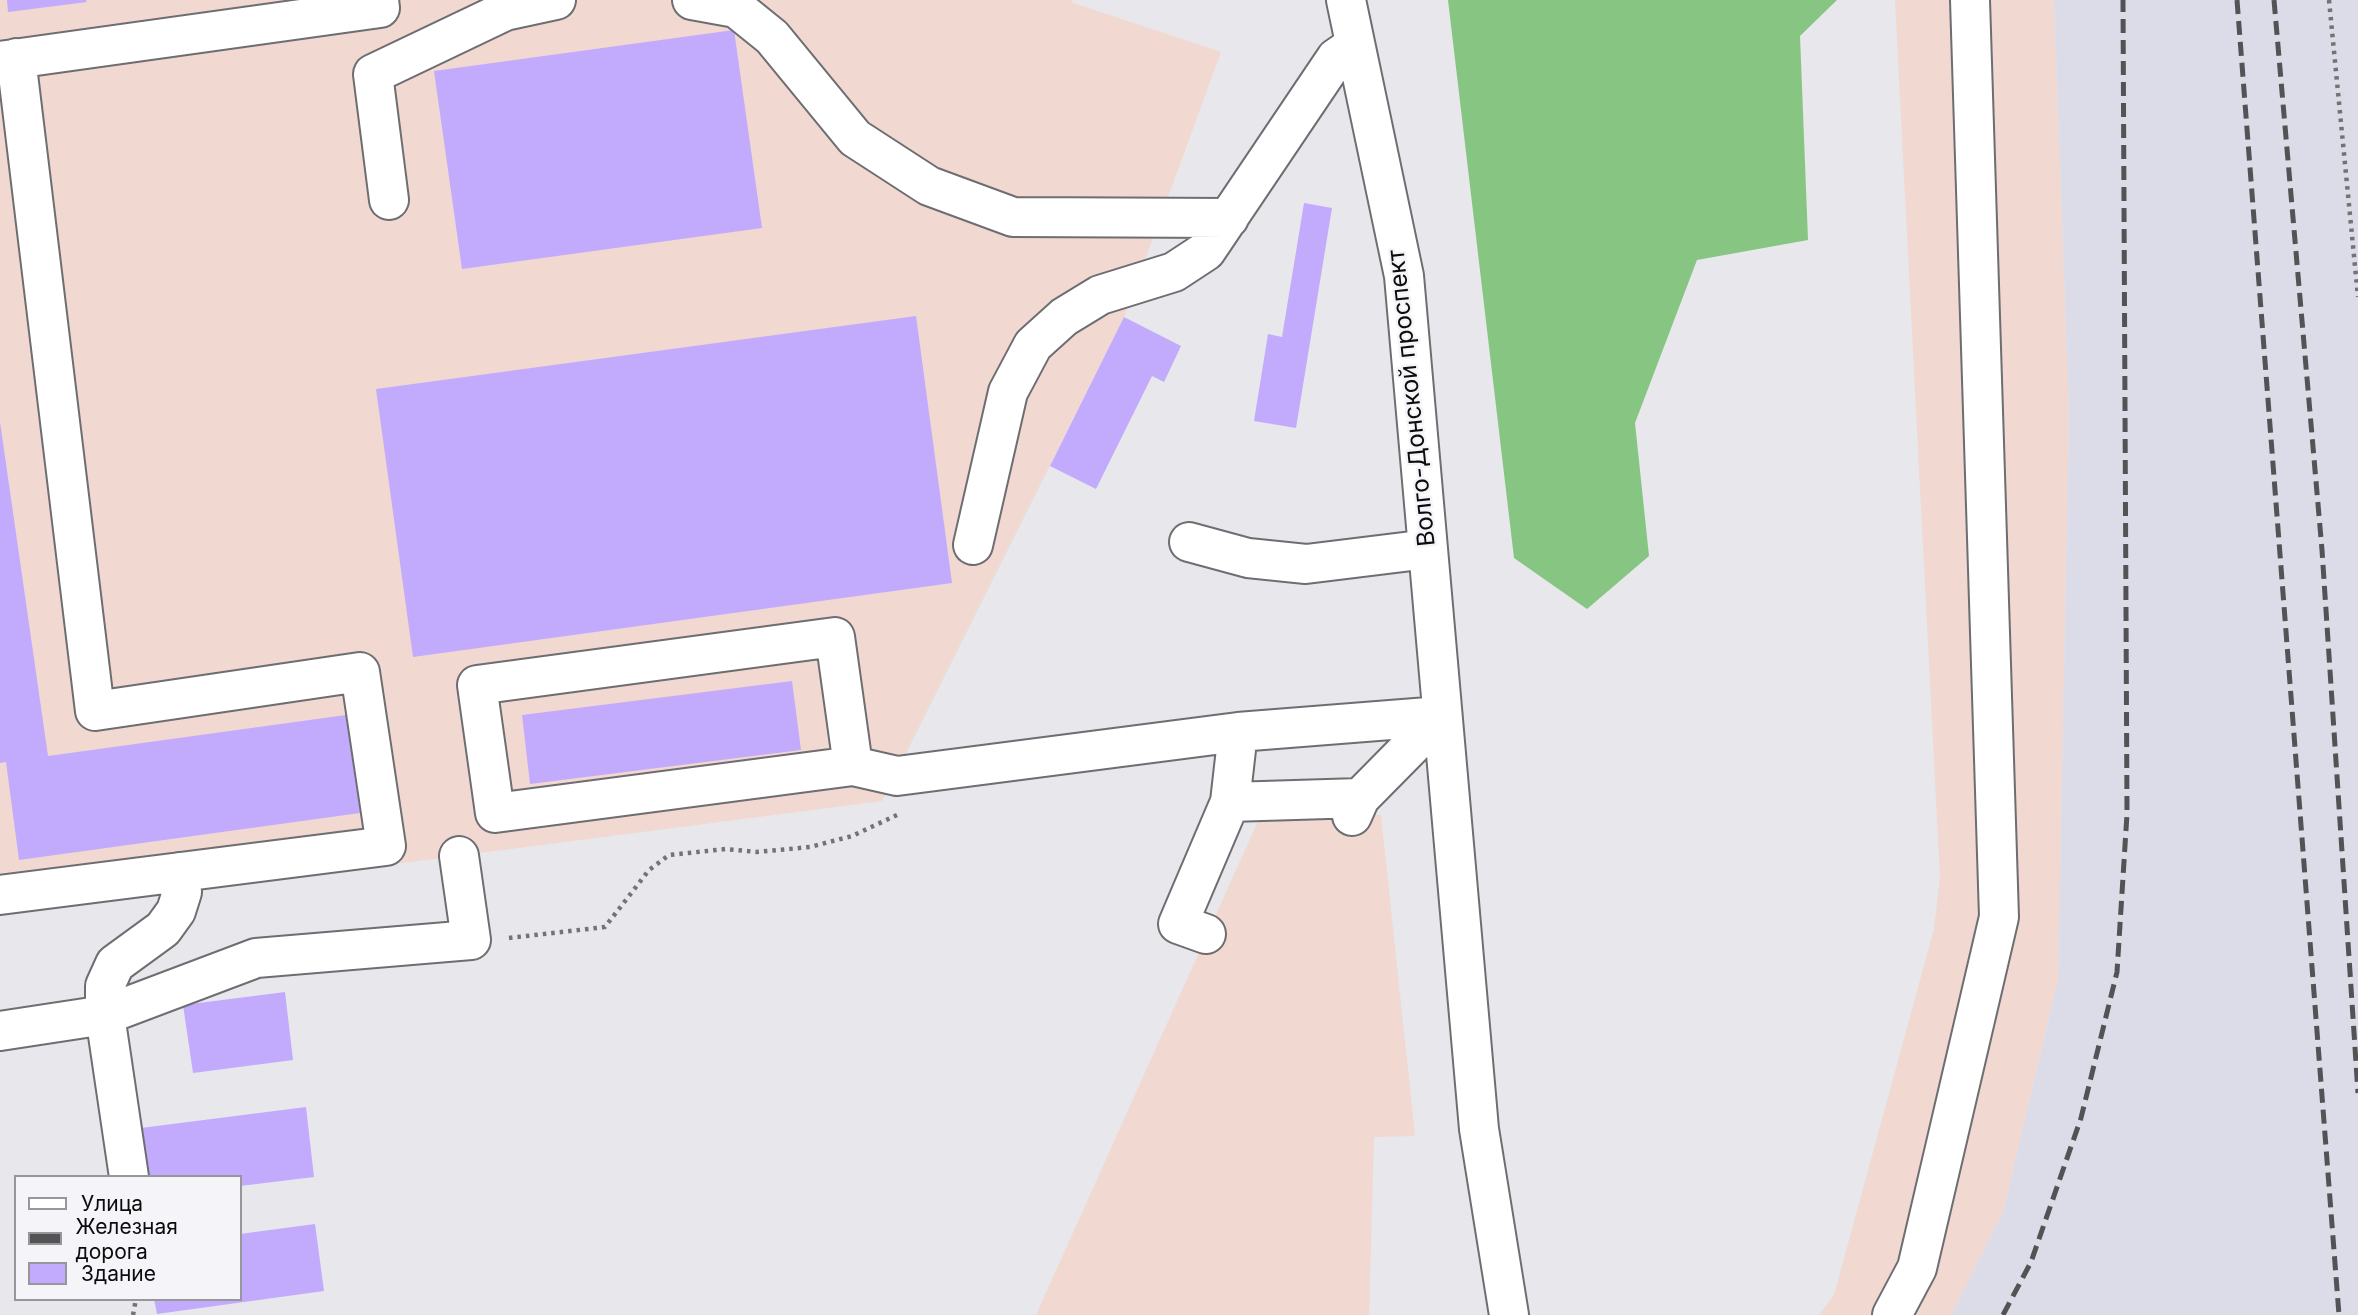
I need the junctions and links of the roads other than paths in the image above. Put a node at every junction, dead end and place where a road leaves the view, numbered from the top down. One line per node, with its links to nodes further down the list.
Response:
1 (379, 0): 7 (street)
2 (556, 0): 8 (street)
3 (692, 0): 9 (street)
4 (1346, 0): 6 (street, Волго-Донской проспект)
5 (1970, 0): 25 (street)
6 (1355, 45): 9 (street); 12 (street, Волго-Донской проспект)
7 (8, 60): 18 (street)
8 (389, 201)
9 (1229, 218): 11 (street)
10 (1189, 542): 12 (street)
11 (973, 545)
12 (1429, 549): 13 (street, Волго-Донской проспект)
13 (1441, 716): 14 (street); 16 (street); 24 (street, Волго-Донской проспект)
14 (1238, 732): 15 (street); 16 (street)
15 (853, 766): 15 (street)
16 (1230, 802): 20 (street)
17 (459, 856): 21 (street)
18 (180, 872): 19 (street); 21 (street)
19 (0, 895)
20 (1206, 934)
21 (105, 1015): 22 (street); 23 (street)
22 (0, 1031)
23 (129, 1175)
24 (1509, 1315)
25 (1892, 1315)

